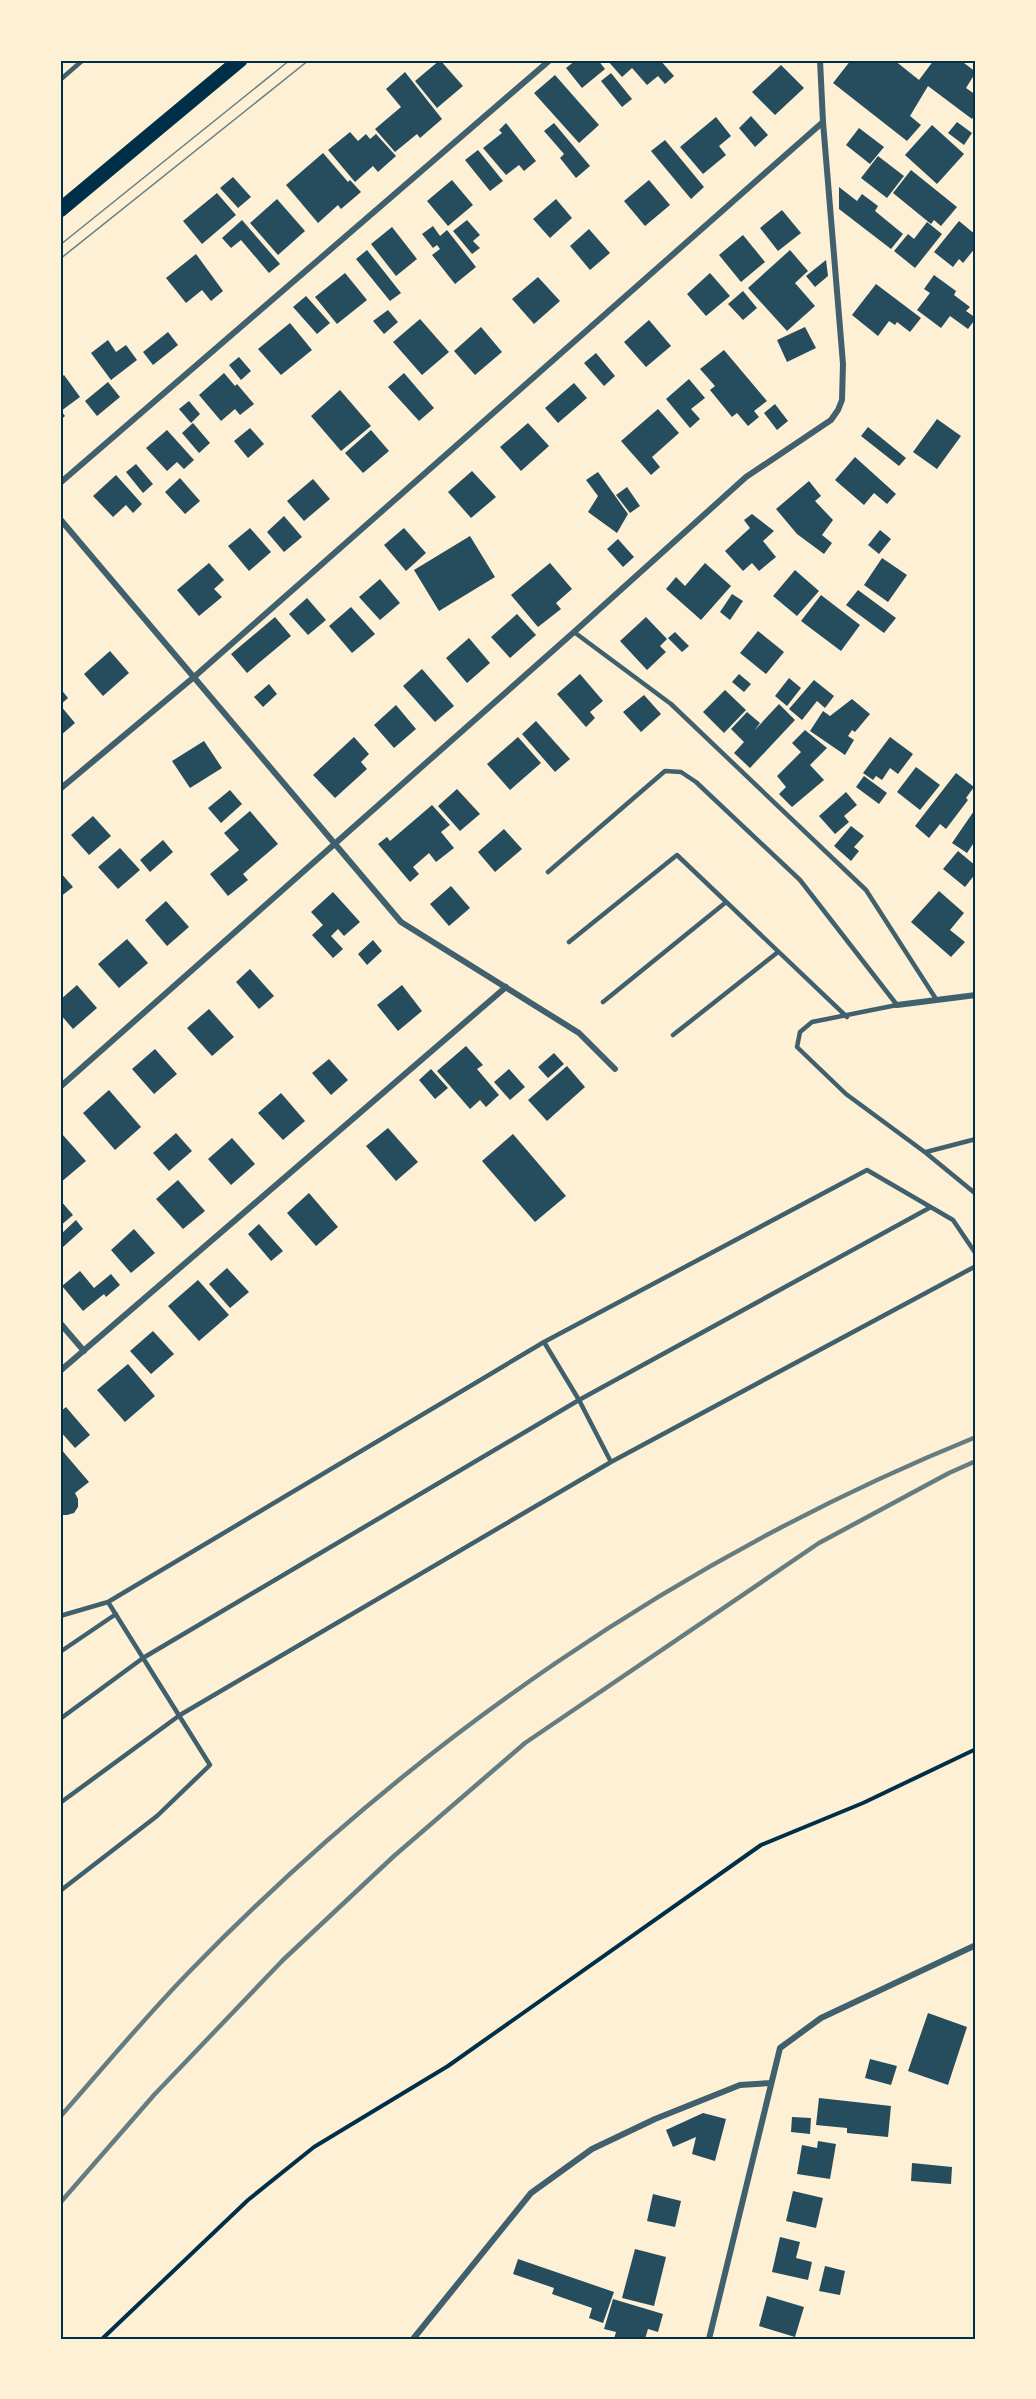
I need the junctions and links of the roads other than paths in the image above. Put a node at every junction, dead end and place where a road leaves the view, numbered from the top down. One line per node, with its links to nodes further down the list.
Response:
1 (83, 60): 7 (lane)
2 (226, 60): 6 (lane)
3 (240, 60): 6 (main road)
4 (550, 60): 10 (street)
5 (820, 60): 8 (street)
6 (222, 76): 9 (main road)
7 (60, 80)
8 (823, 122): 12 (street); 13 (street)
9 (60, 210)
10 (60, 483)
11 (60, 519): 13 (street)
12 (574, 632): 15 (street); 22 (lane)
13 (194, 677): 14 (street); 15 (street)
14 (60, 789)
15 (335, 844): 20 (street); 28 (street)
16 (548, 872): 24 (lane)
17 (725, 903): 18 (lane); 19 (lane); 23 (lane)
18 (569, 942)
19 (778, 952): 25 (lane); 26 (lane)
20 (506, 987): 27 (street); 37 (street)
21 (976, 995): 22 (street)
22 (936, 999): 24 (street)
23 (603, 1002)
24 (897, 1005): 25 (lane)
25 (847, 1017): 30 (lane)
26 (673, 1035)
27 (615, 1069)
28 (60, 1087)
29 (976, 1139): 30 (lane)
30 (926, 1152): 31 (lane)
31 (976, 1194)
32 (931, 1207): 33 (lane); 36 (lane); 39 (lane)
33 (976, 1254)
34 (976, 1266): 40 (lane)
35 (60, 1323): 37 (street)
36 (544, 1342): 39 (lane); 41 (lane)
37 (84, 1351): 38 (street)
38 (60, 1371)
39 (579, 1400): 40 (lane); 45 (lane)
40 (611, 1462): 46 (lane)
41 (108, 1602): 42 (lane); 43 (lane)
42 (116, 1614): 44 (lane); 45 (lane)
43 (60, 1616)
44 (60, 1652)
45 (143, 1658): 46 (lane); 47 (lane)
46 (180, 1715): 48 (lane); 49 (lane)
47 (60, 1719)
48 (60, 1803)
49 (60, 1891)
50 (976, 1945): 51 (street)
51 (771, 2083): 52 (street); 53 (street)
52 (413, 2339)
53 (709, 2339)

